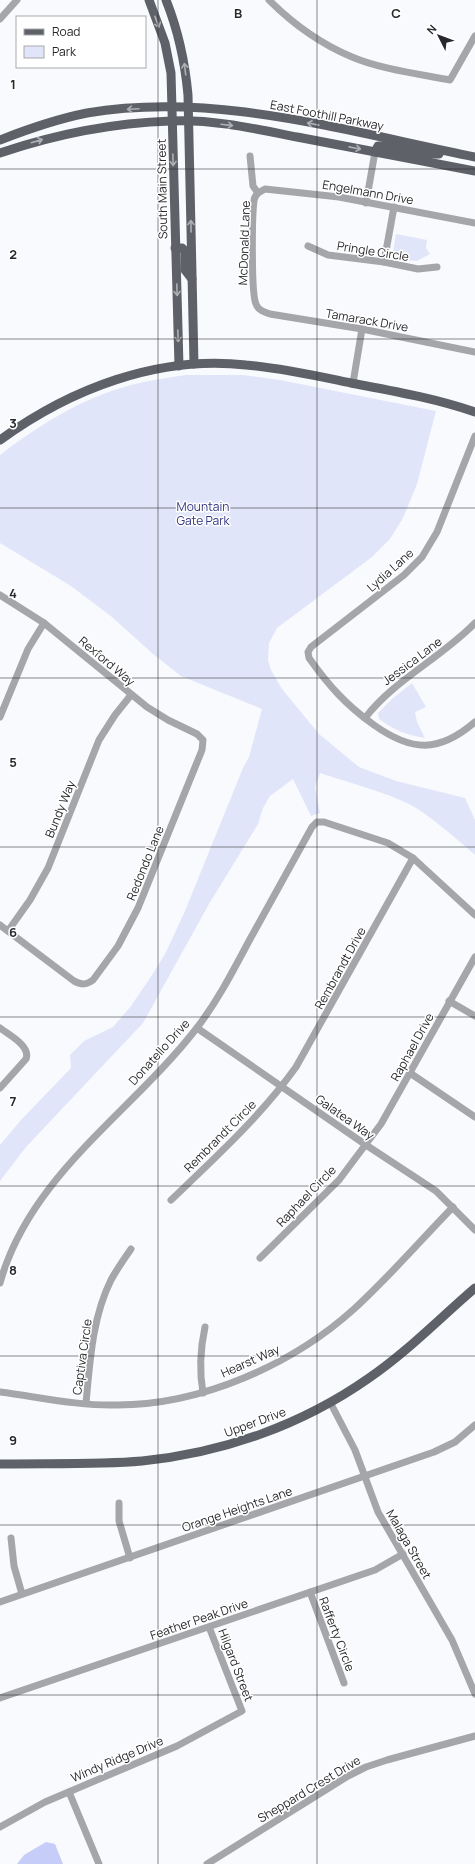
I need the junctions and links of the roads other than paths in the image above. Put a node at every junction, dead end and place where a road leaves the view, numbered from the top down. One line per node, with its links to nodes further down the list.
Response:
1 (17, 0): 5 (street)
2 (149, 0): 7 (main road, South Main Street, one-way to 7)
3 (166, 0): 8 (main road, one-way to 3)
4 (269, 0): 6 (street)
5 (0, 19)
6 (475, 36)
7 (172, 107): 8 (main road, East Foothill Parkway); 9 (main road, South Main Street); 11 (main road, East Foothill Parkway, one-way to 11)
8 (188, 108): 10 (main road); 14 (main road, East Foothill Parkway, one-way to 8)
9 (172, 121): 10 (main road); 13 (main road, one-way to 9); 23 (main road, South Main Street, one-way to 23)
10 (189, 122): 12 (main road, one-way to 12); 26 (main road, one-way to 10)
11 (0, 140)
12 (375, 152): 14 (main road); 17 (main road); 19 (street)
13 (0, 154)
14 (463, 155): 16 (main road, East Foothill Parkway)
15 (250, 156): 18 (street, McDonald Lane)
16 (475, 157)
17 (475, 171)
18 (258, 192): 19 (street, Engelmann Drive); 27 (street, McDonald Lane)
19 (366, 203): 20 (street, Engelmann Drive)
20 (394, 207): 21 (street, Engelmann Drive); 24 (street)
21 (475, 223)
22 (308, 246): 24 (street, Pringle Circle)
23 (175, 248): 26 (main road); 31 (main road, South Main Street, one-way to 31)
24 (384, 262): 25 (street, Pringle Circle)
25 (437, 267)
26 (192, 279): 30 (main road)
27 (257, 307): 28 (street, Tamarack Drive)
28 (362, 330): 29 (street, Tamarack Drive); 32 (street)
29 (475, 352)
30 (194, 364): 31 (main road); 32 (main road)
31 (179, 366): 35 (main road)
32 (353, 383): 33 (main road)
33 (475, 412)
34 (475, 436): 41 (street, Lydia Lane)
35 (0, 440)
36 (0, 595): 37 (street, Rexford Way)
37 (44, 623): 39 (street, Rexford Way); 40 (street)
38 (475, 624): 41 (street, Jessica Lane)
39 (131, 695): 43 (street, Rexford Way); 47 (street, Bundy Way)
40 (0, 717)
41 (365, 718): 42 (street)
42 (475, 722)
43 (203, 740): 47 (street, Redondo Lane)
44 (413, 858): 45 (street); 52 (street, Donatello Drive); 54 (street, Rembrandt Drive)
45 (475, 916)
46 (0, 924): 47 (street)
47 (8, 931)
48 (475, 957): 49 (street, Raphael Drive)
49 (449, 1001): 50 (street); 53 (street, Raphael Drive)
50 (475, 1016)
51 (0, 1028): 55 (street)
52 (197, 1028): 54 (street, Galatea Way); 63 (street, Donatello Drive)
53 (410, 1074): 56 (street); 57 (street, Raphael Drive)
54 (282, 1086): 57 (street, Galatea Way); 58 (street, Rembrandt Circle)
55 (0, 1088)
56 (475, 1117)
57 (366, 1145): 59 (street, Galatea Way); 62 (street, Raphael Circle)
58 (171, 1200)
59 (452, 1207): 60 (street, Galatea Way); 67 (street, Hearst Way)
60 (475, 1230)
61 (131, 1249): 69 (street, Captiva Circle)
62 (260, 1258)
63 (0, 1283)
64 (475, 1288): 68 (main road, Upper Drive)
65 (205, 1327): 67 (street)
66 (0, 1392): 69 (street, Hearst Way)
67 (203, 1393): 69 (street, Hearst Way)
68 (330, 1402): 71 (main road, Upper Drive); 72 (street, Malaga Street)
69 (86, 1403)
70 (475, 1425): 72 (street, Orange Heights Lane)
71 (0, 1464)
72 (364, 1477): 75 (street, Malaga Street); 76 (street, Orange Heights Lane)
73 (119, 1503): 76 (street)
74 (11, 1538): 78 (street)
75 (403, 1554): 77 (street, Feather Peak Drive); 82 (street, Malaga Street)
76 (130, 1558): 78 (street, Orange Heights Lane)
77 (310, 1592): 80 (street, Feather Peak Drive); 81 (street, Rafferty Circle)
78 (22, 1594): 79 (street, Orange Heights Lane)
79 (0, 1602)
80 (209, 1627): 84 (street, Feather Peak Drive); 85 (street, Hilgard Street)
81 (344, 1684)
82 (474, 1685): 83 (street, Malaga Street)
83 (475, 1694)
84 (0, 1698)
85 (242, 1711): 87 (street, Windy Ridge Drive)
86 (475, 1736): 90 (street, Sheppard Crest Drive)
87 (69, 1792): 88 (street, Windy Ridge Drive); 89 (street)
88 (0, 1827)
89 (99, 1864)
90 (206, 1864)

